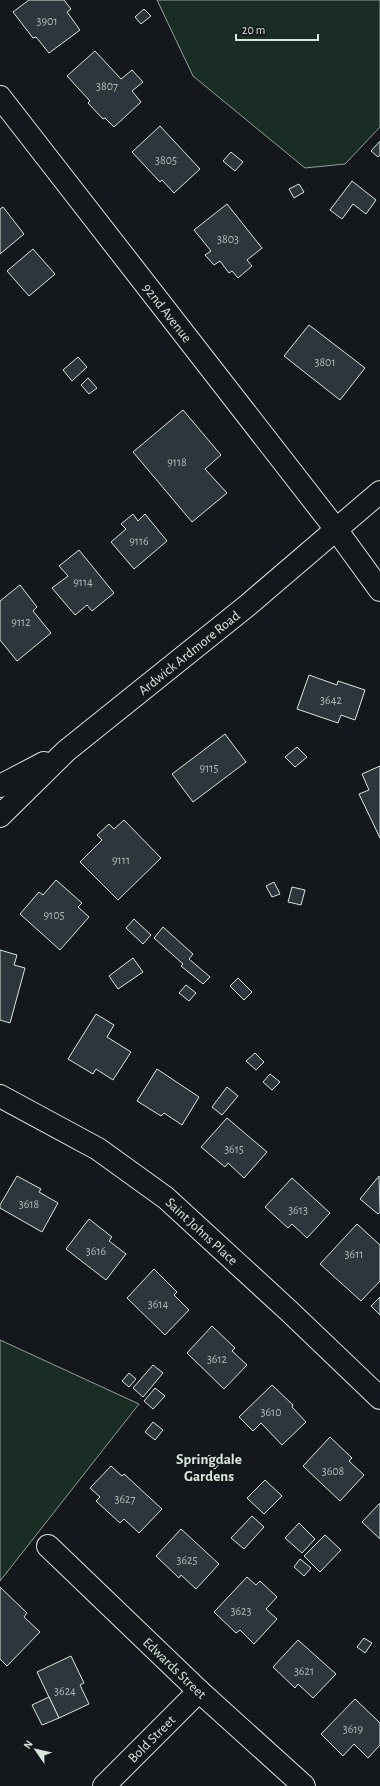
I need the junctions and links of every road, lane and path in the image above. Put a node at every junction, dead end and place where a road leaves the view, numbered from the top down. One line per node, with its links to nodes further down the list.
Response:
1 (4, 111): 3 (street, 92nd Avenue)
2 (380, 492): 3 (street, Ardwick Ardmore Road)
3 (336, 528): 4 (street, 92nd Avenue); 5 (street, Ardwick Ardmore Road)
4 (380, 590)
5 (66, 751): 6 (street); 7 (street, Ardwick Ardmore Road)
6 (0, 786)
7 (0, 816)
8 (0, 1096): 9 (street, Saint Johns Place)
9 (380, 1398)
10 (48, 1546): 11 (street, Edwards Street)
11 (199, 1691): 12 (street, Bold Street); 13 (street, Edwards Street)
12 (104, 1786)
13 (304, 1786)

